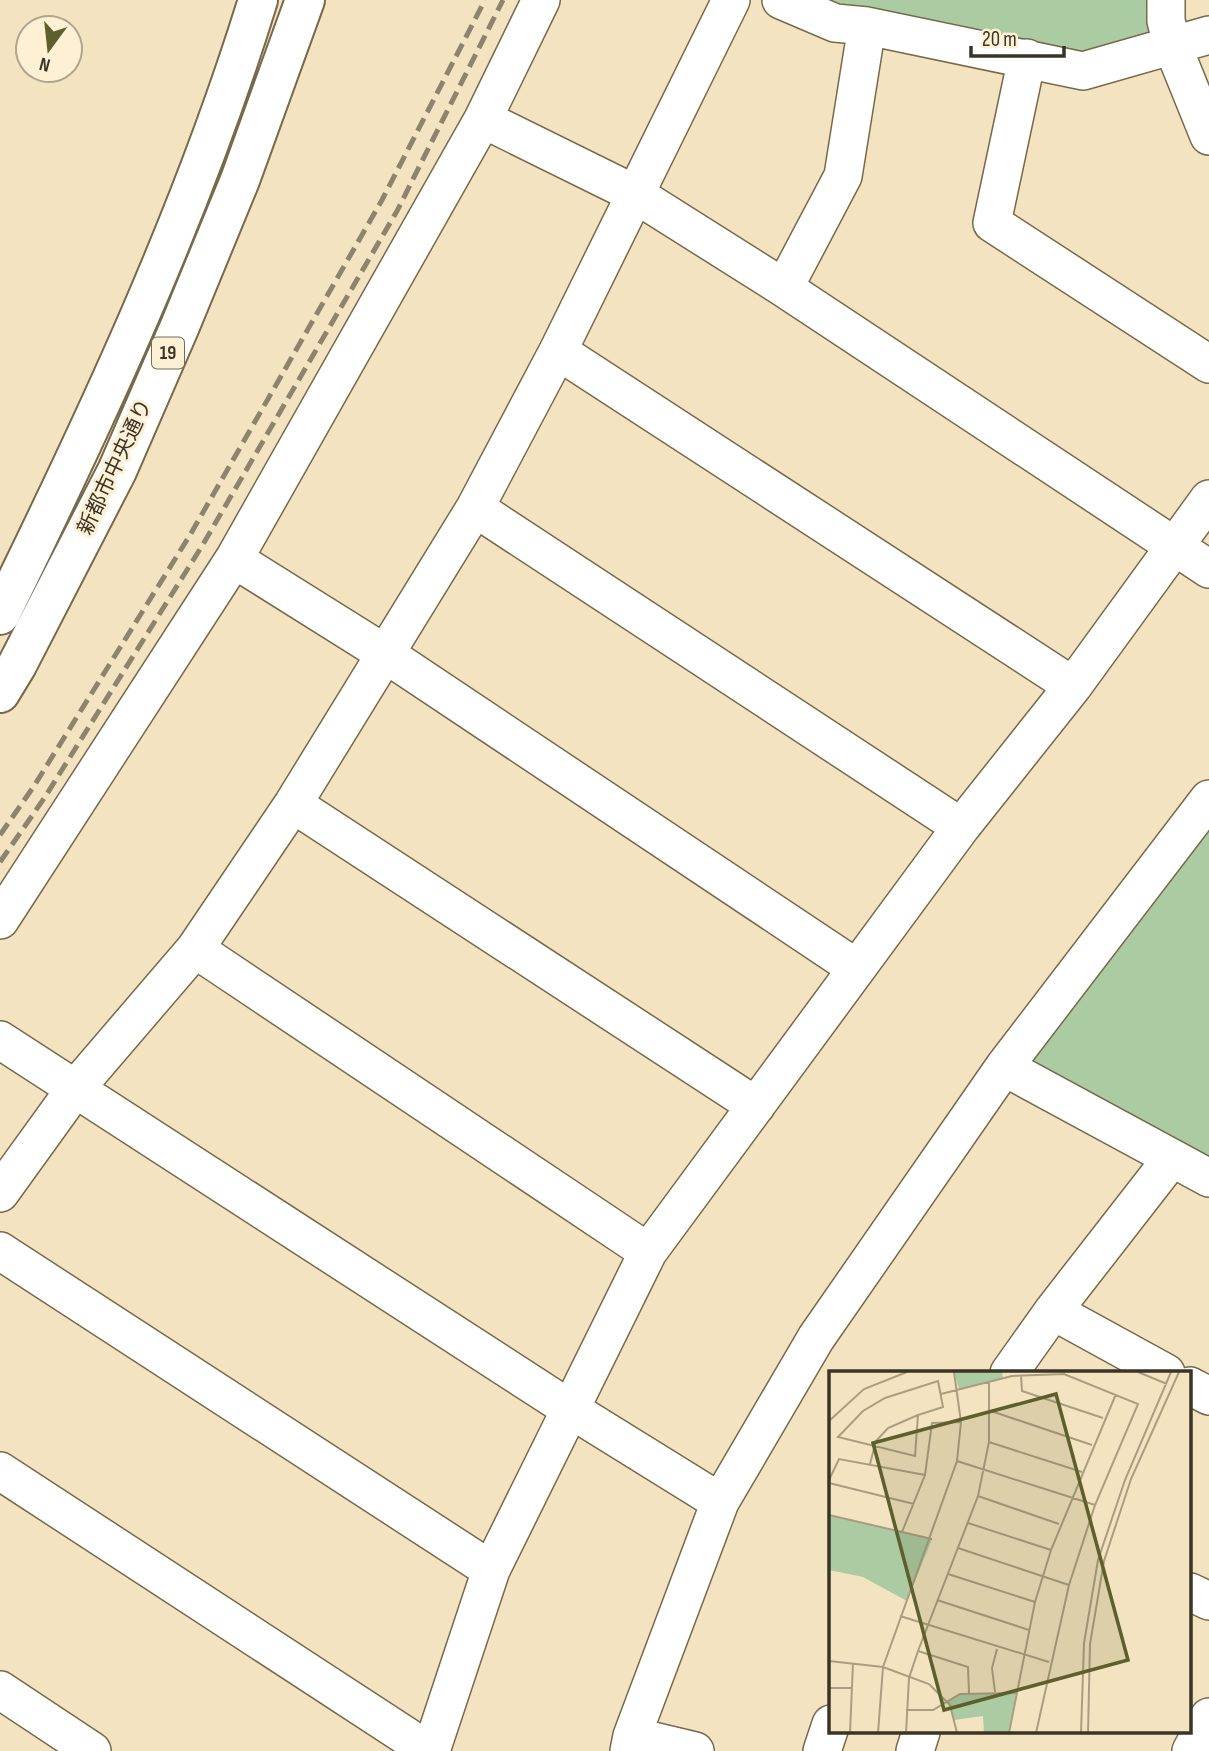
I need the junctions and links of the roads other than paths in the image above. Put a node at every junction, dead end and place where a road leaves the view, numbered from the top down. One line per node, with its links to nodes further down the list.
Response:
1 (258, 0): 22 (main road, 新都市中央通り / 19)
2 (305, 0): 25 (main road, 新都市中央通り / 19)
3 (541, 0): 11 (street)
4 (731, 0): 13 (street)
5 (781, 0): 7 (street)
6 (1166, 0): 9 (street)
7 (867, 26): 10 (street); 14 (street)
8 (1209, 36): 9 (street)
9 (1173, 47): 10 (street); 12 (street)
10 (1027, 58): 16 (street)
11 (483, 119): 13 (street); 20 (street)
12 (1209, 136)
13 (635, 194): 14 (street); 15 (street)
14 (783, 288): 19 (street)
15 (558, 351): 18 (street); 24 (street)
16 (1209, 364)
17 (1209, 499): 19 (street)
18 (475, 508): 23 (street); 28 (street)
19 (1175, 548): 21 (street); 24 (street)
20 (234, 559): 23 (street); 29 (street)
21 (1209, 569)
22 (0, 615)
23 (384, 653): 27 (street); 31 (street)
24 (1073, 686): 28 (street)
25 (0, 692)
26 (1209, 799): 33 (street)
27 (293, 804): 30 (street); 35 (street)
28 (961, 827): 31 (street)
29 (0, 920)
30 (195, 949): 34 (street); 40 (street)
31 (856, 968): 35 (street)
32 (0, 1040): 34 (street)
33 (1004, 1068): 36 (street); 48 (street)
34 (75, 1089): 38 (street); 46 (street)
35 (756, 1106): 40 (street)
36 (1172, 1158): 37 (street); 41 (street)
37 (1209, 1178)
38 (0, 1193)
39 (0, 1251): 49 (street)
40 (648, 1252): 46 (street)
41 (1053, 1311): 42 (street); 43 (street)
42 (1010, 1371)
43 (1162, 1371)
44 (1192, 1387): 45 (street)
45 (1209, 1396)
46 (570, 1409): 48 (street); 49 (street)
47 (0, 1471): 57 (street)
48 (720, 1502): 55 (street)
49 (491, 1570): 57 (street)
50 (1192, 1593): 51 (street)
51 (1209, 1601)
52 (0, 1690): 56 (street)
53 (829, 1730): 59 (street)
54 (920, 1734): 60 (street)
55 (631, 1744): 58 (street)
56 (92, 1751)
57 (430, 1751)
58 (695, 1751)
59 (822, 1751)
60 (915, 1751)

